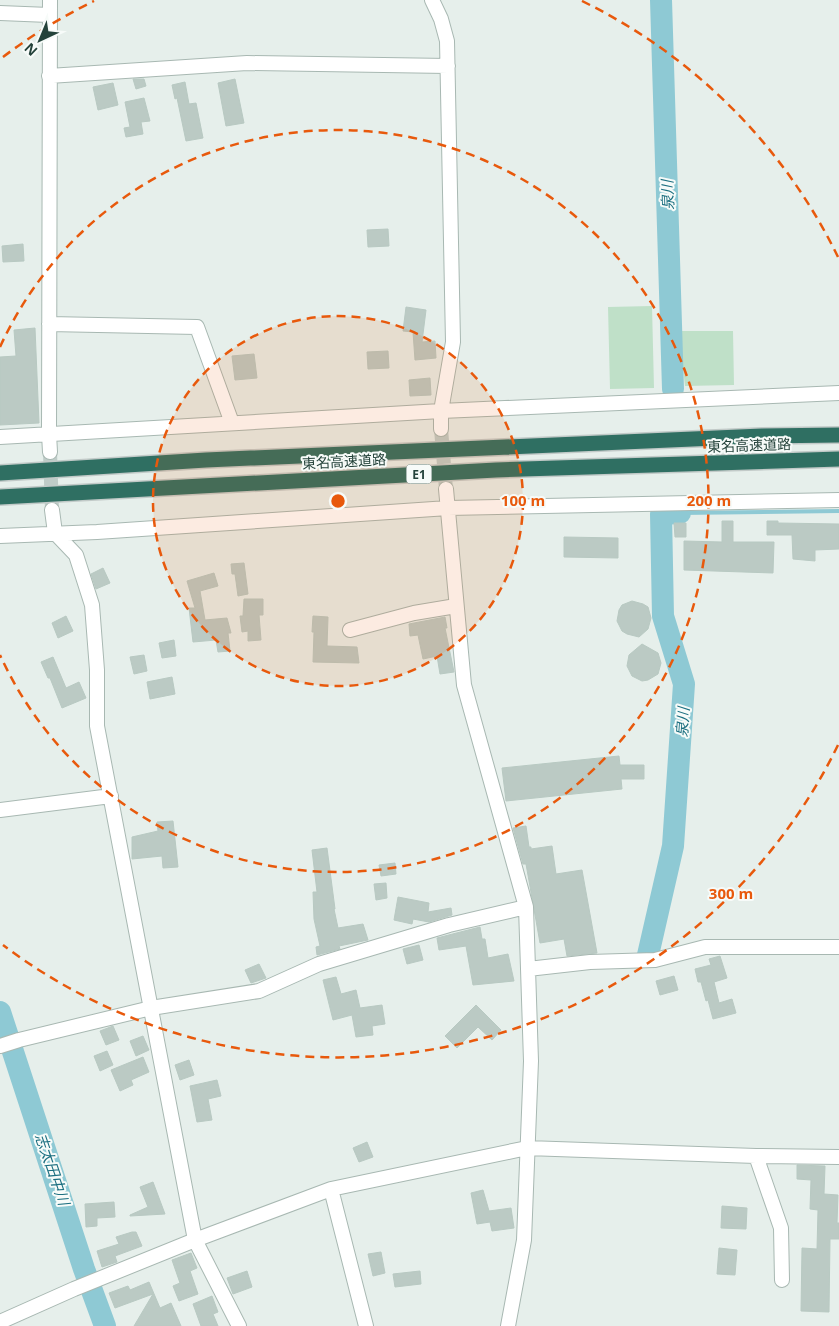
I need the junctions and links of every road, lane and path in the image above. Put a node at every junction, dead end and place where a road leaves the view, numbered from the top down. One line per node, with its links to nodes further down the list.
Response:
1 (50, 0): 4 (street)
2 (432, 0): 5 (street)
3 (0, 13): 4 (street)
4 (49, 15): 6 (street)
5 (448, 66): 6 (street); 9 (street)
6 (49, 76): 7 (street)
7 (49, 324): 10 (street); 12 (street)
8 (839, 393): 9 (street)
9 (441, 411): 10 (street); 11 (street)
10 (232, 424): 12 (street)
11 (441, 430)
12 (49, 434): 14 (street); 15 (street)
13 (839, 435): 17 (highway, 東名高速道路 / E1)
14 (0, 437)
15 (50, 452)
16 (839, 458): 19 (highway, 東名高速道路 / E1)
17 (0, 473)
18 (446, 489): 21 (street)
19 (0, 497)
20 (839, 500): 21 (street)
21 (448, 508): 23 (street); 25 (street)
22 (52, 510): 23 (street)
23 (55, 533): 24 (street); 27 (street)
24 (0, 536)
25 (456, 606): 26 (street); 29 (street)
26 (350, 630)
27 (111, 796): 28 (street); 32 (street)
28 (0, 810)
29 (526, 907): 31 (street); 32 (street)
30 (839, 947): 31 (street)
31 (528, 969): 34 (street)
32 (151, 1008): 33 (street); 38 (street)
33 (0, 1046)
34 (527, 1148): 35 (street); 37 (street); 43 (street)
35 (756, 1156): 36 (street); 39 (street)
36 (839, 1157)
37 (331, 1189): 38 (street); 42 (street)
38 (195, 1240): 40 (street); 41 (street)
39 (782, 1280)
40 (0, 1322)
41 (239, 1326)
42 (366, 1326)
43 (508, 1326)

